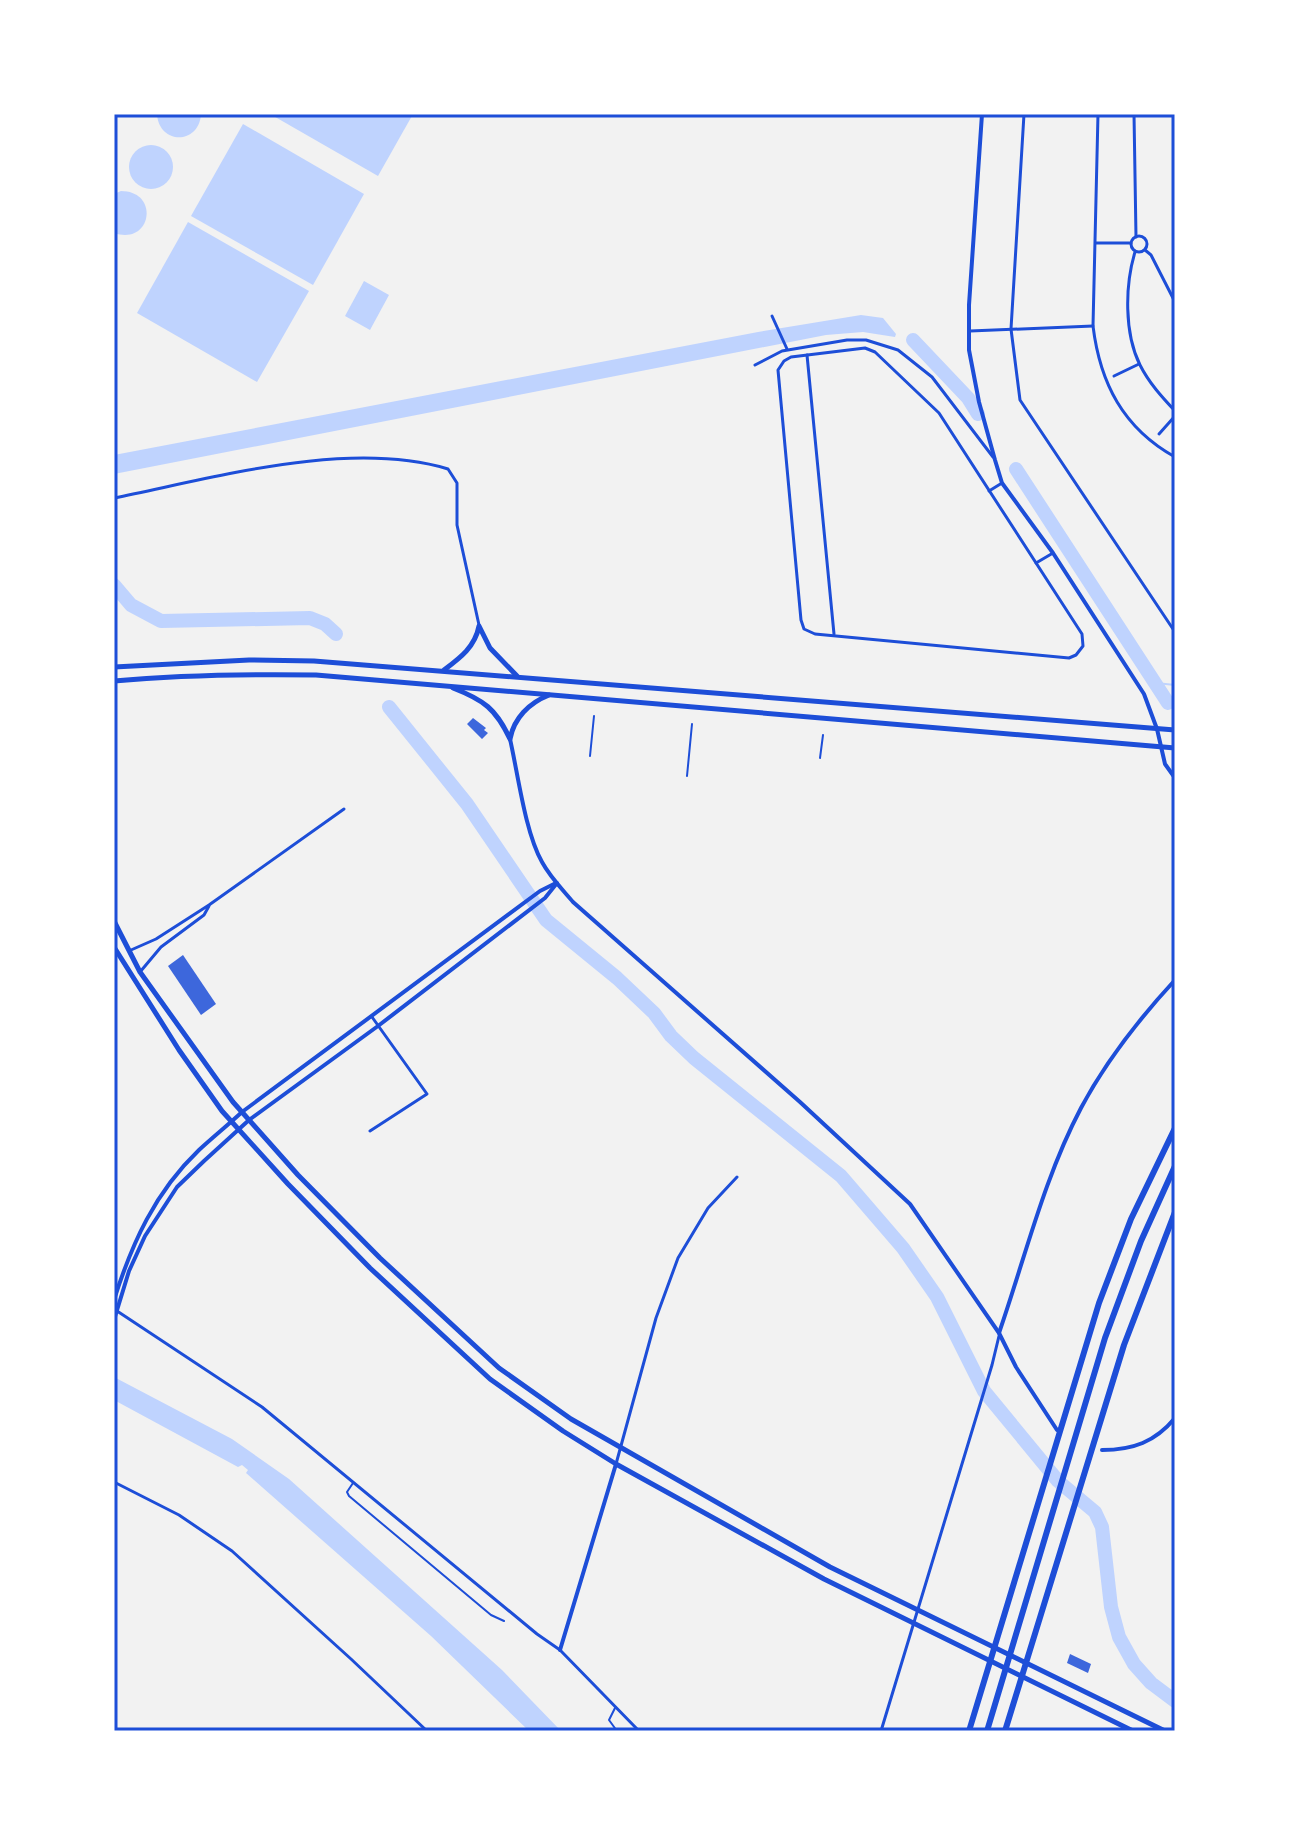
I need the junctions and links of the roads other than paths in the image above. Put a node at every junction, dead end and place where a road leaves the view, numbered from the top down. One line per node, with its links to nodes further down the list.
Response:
1 (566, 114): 2 (street)
2 (577, 114)
3 (982, 114): 16 (street)
4 (1024, 114): 15 (street)
5 (1098, 114): 8 (street)
6 (1134, 114): 7 (street)
7 (1136, 237): 9 (street); 10 (street)
8 (1096, 243): 9 (street); 14 (street)
9 (1131, 243): 11 (street)
10 (1145, 250): 11 (street); 12 (street)
11 (1135, 252): 19 (street)
12 (1175, 302)
13 (772, 316): 17 (street)
14 (1093, 326): 15 (street); 24 (street)
15 (1011, 329): 16 (street); 32 (street)
16 (970, 331): 25 (street)
17 (787, 350): 20 (street); 25 (street)
18 (807, 355): 27 (street); 33 (street); 33 (street)
19 (1139, 364): 21 (street); 22 (street)
20 (755, 365)
21 (1114, 376)
22 (1175, 414): 23 (street)
23 (1159, 434)
24 (1175, 457)
25 (995, 460): 26 (street)
26 (1002, 483): 27 (street); 29 (street)
27 (989, 491): 30 (street)
28 (114, 498): 31 (street)
29 (1053, 553): 30 (street); 42 (street)
30 (1036, 563): 33 (street)
31 (479, 626): 35 (main road); 36 (main road)
32 (1175, 632)
33 (835, 636)
34 (114, 667): 35 (main road)
35 (444, 670): 36 (main road)
36 (517, 676): 42 (main road)
37 (114, 681): 38 (main road)
38 (445, 685): 39 (main road); 45 (main road)
39 (553, 694): 45 (main road); 46 (main road)
40 (594, 716): 48 (street)
41 (692, 724): 50 (street)
42 (1157, 729): 43 (main road); 46 (street)
43 (1175, 730)
44 (823, 735): 49 (street)
45 (510, 739): 53 (street)
46 (1160, 746): 47 (main road); 51 (street)
47 (1175, 748)
48 (590, 756)
49 (820, 758)
50 (687, 776)
51 (1175, 778)
52 (344, 809): 54 (street)
53 (557, 883): 60 (street); 61 (street); 74 (street)
54 (209, 905): 57 (street); 58 (street)
55 (114, 921): 57 (main road)
56 (114, 947): 64 (main road)
57 (128, 951): 58 (main road)
58 (140, 972): 62 (main road)
59 (1175, 980): 74 (street)
60 (372, 1017): 61 (street); 62 (street)
61 (378, 1026): 63 (street); 67 (street)
62 (242, 1112): 63 (main road); 64 (street)
63 (249, 1120): 66 (street); 77 (main road)
64 (232, 1122): 66 (main road); 71 (street)
65 (1175, 1128): 91 (highway)
66 (239, 1130): 72 (street); 79 (main road)
67 (370, 1131)
68 (1175, 1166): 92 (highway)
69 (737, 1177): 77 (street)
70 (1175, 1212): 93 (highway)
71 (114, 1300)
72 (116, 1311): 73 (street); 81 (street)
73 (114, 1320)
74 (999, 1333): 76 (street); 82 (street)
75 (1175, 1418): 78 (street)
76 (1057, 1430)
77 (620, 1448): 79 (street); 82 (main road)
78 (1102, 1450)
79 (616, 1464): 84 (main road); 85 (street)
80 (114, 1482): 87 (street)
81 (353, 1482): 83 (street); 85 (street)
82 (918, 1611): 84 (street); 95 (main road)
83 (504, 1621)
84 (914, 1625): 90 (street); 94 (main road)
85 (560, 1650): 86 (street)
86 (616, 1707): 88 (street); 89 (street)
87 (427, 1731)
88 (617, 1731)
89 (639, 1731)
90 (881, 1731)
91 (969, 1731)
92 (987, 1731)
93 (1005, 1731)
94 (1133, 1731)
95 (1165, 1731)

